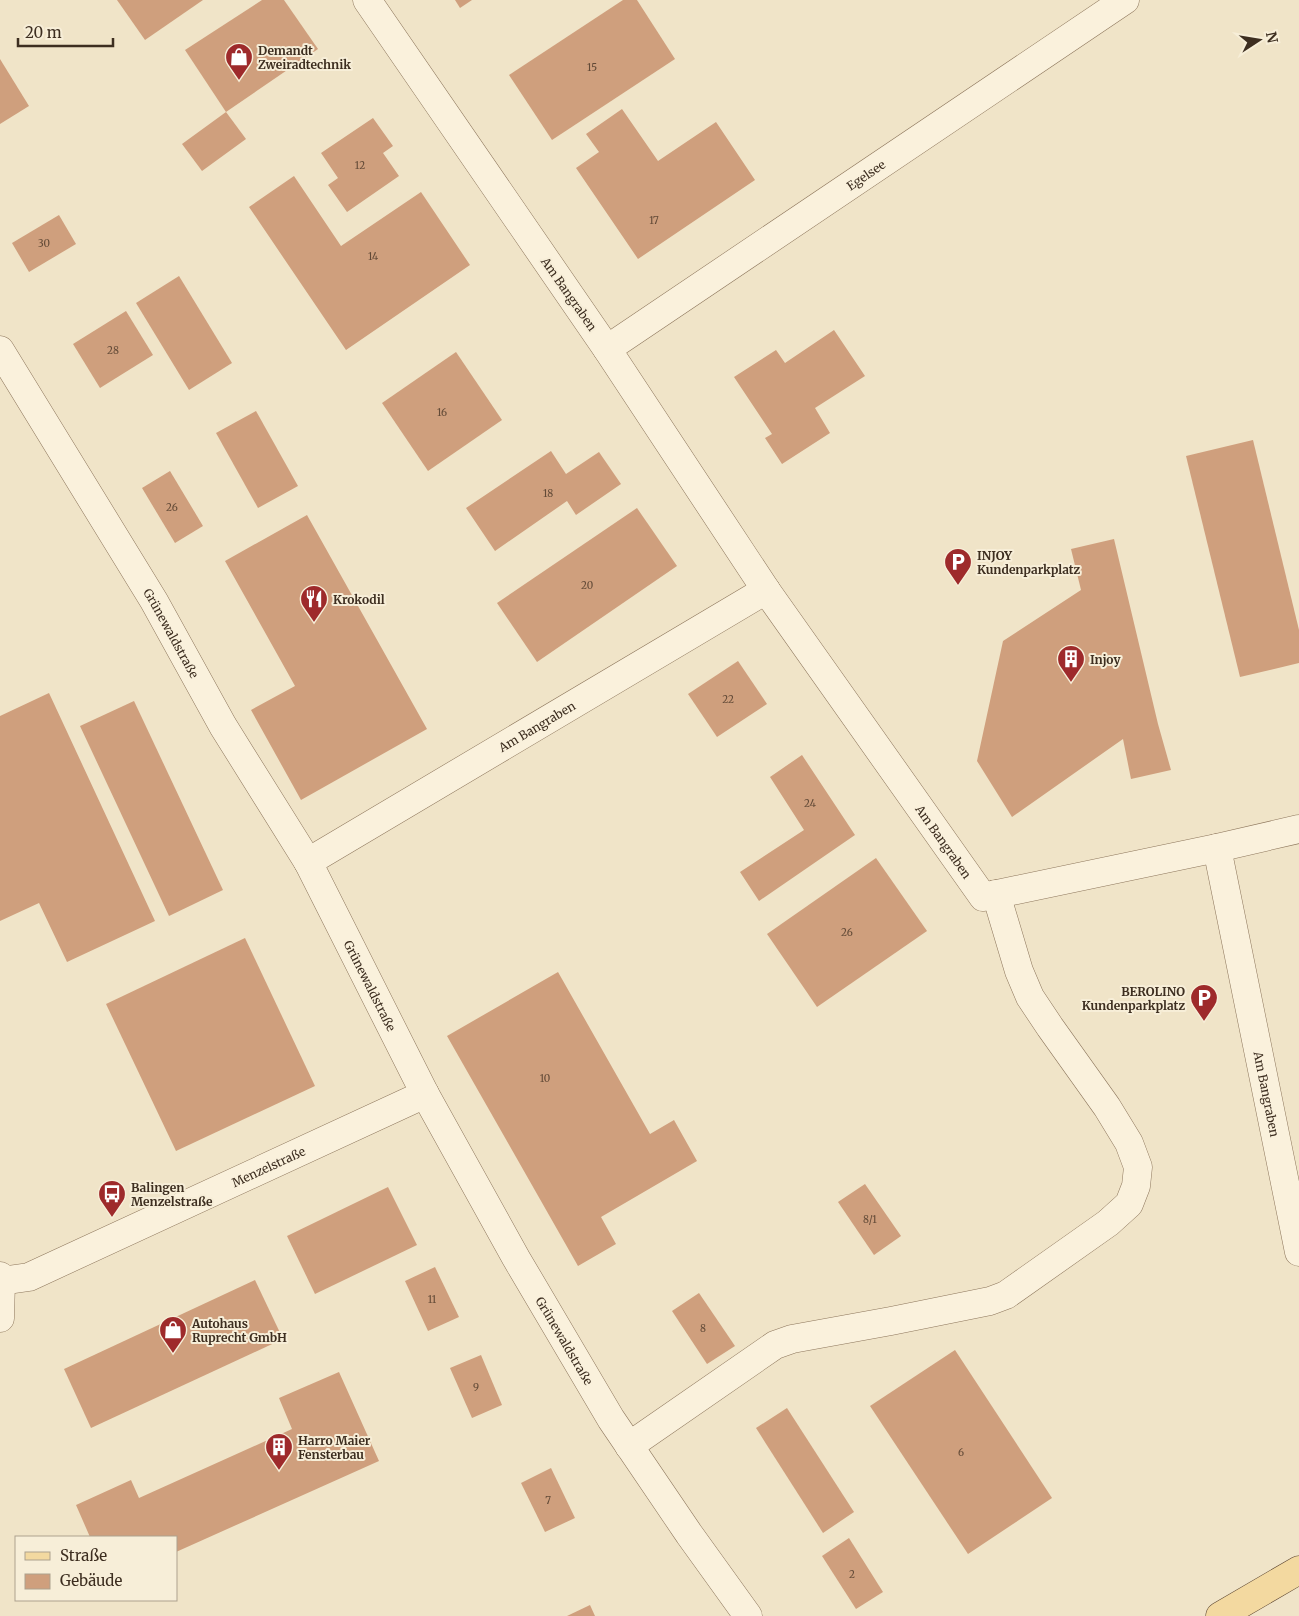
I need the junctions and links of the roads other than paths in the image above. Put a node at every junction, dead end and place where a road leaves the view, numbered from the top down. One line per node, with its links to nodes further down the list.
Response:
1 (367, 0): 4 (street, Am Bangraben)
2 (1125, 0): 4 (street, Egelsee)
3 (0, 350): 8 (street, Grünewaldstraße)
4 (607, 350): 5 (street, Am Bangraben)
5 (766, 590): 8 (street, Am Bangraben); 9 (street, Am Bangraben)
6 (1299, 829): 7 (street, Am Bangraben)
7 (1217, 848): 9 (street, Am Bangraben); 11 (street, Am Bangraben)
8 (308, 862): 10 (street, Grünewaldstraße)
9 (996, 894): 14 (street)
10 (426, 1094): 12 (street, Menzelstraße); 14 (street, Grünewaldstraße)
11 (1299, 1252)
12 (1, 1279): 13 (street)
13 (0, 1318)
14 (629, 1446): 16 (street, Grünewaldstraße)
15 (1299, 1570): 17 (main road)
16 (748, 1616)
17 (1220, 1616)

